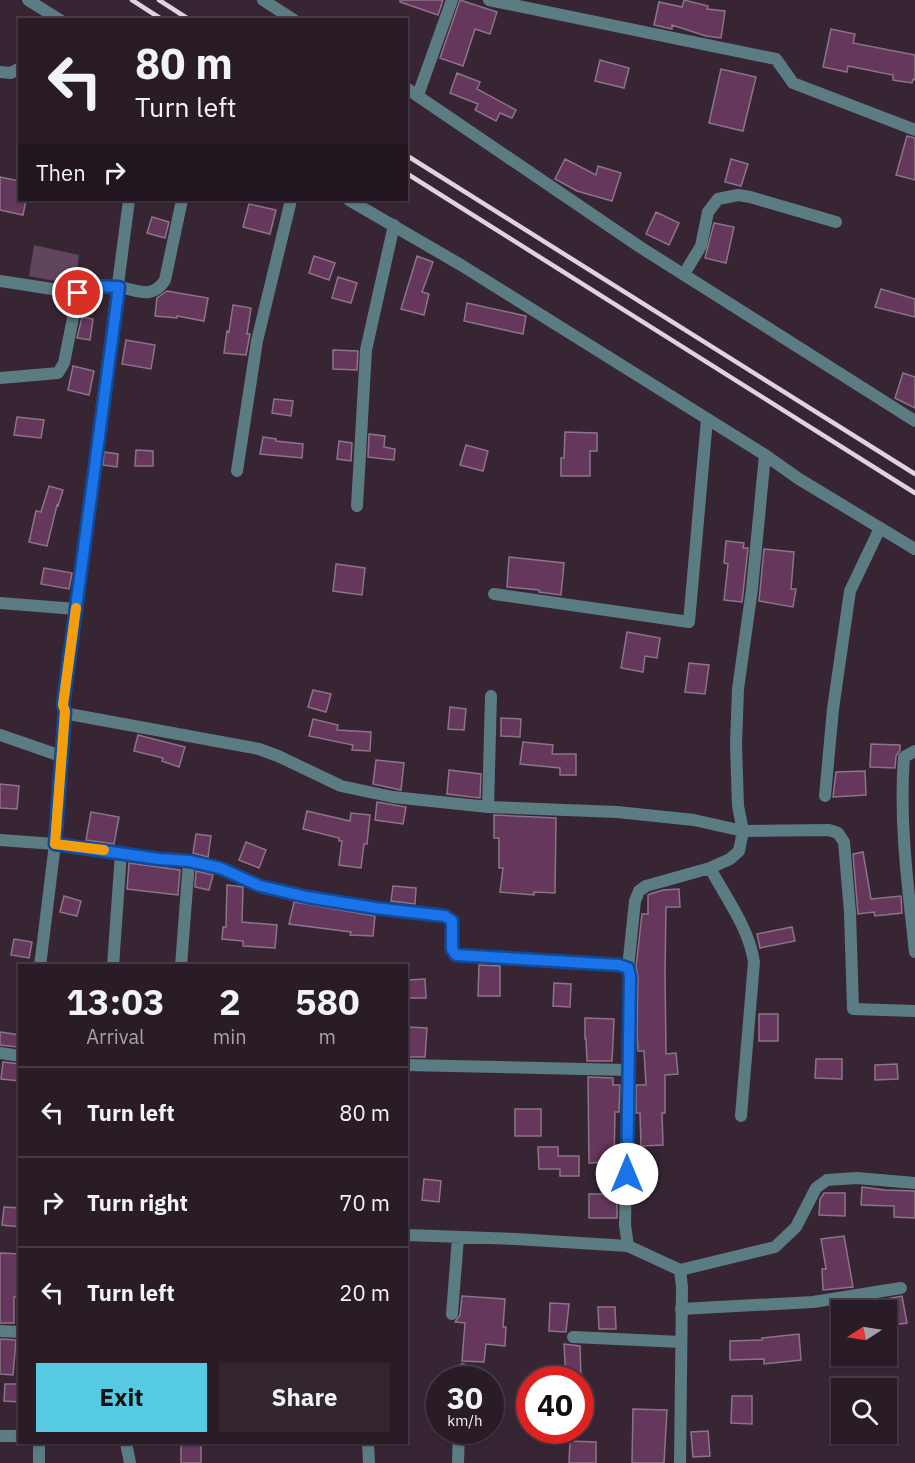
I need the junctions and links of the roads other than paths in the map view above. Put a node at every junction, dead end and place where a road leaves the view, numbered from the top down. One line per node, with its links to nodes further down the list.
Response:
1 (28, 0): 5 (street)
2 (262, 0): 6 (street)
3 (452, 0): 10 (street)
4 (489, 0): 11 (street)
5 (55, 18)
6 (291, 18)
7 (18, 69): 8 (street)
8 (0, 72)
9 (408, 89): 10 (street)
10 (418, 95): 18 (street)
11 (915, 130)
12 (129, 201): 20 (street)
13 (182, 201): 20 (street)
14 (291, 201): 26 (street)
15 (351, 201): 17 (street)
16 (836, 222): 18 (street)
17 (394, 225): 23 (street); 27 (street)
18 (684, 274): 24 (street)
19 (0, 281): 21 (street)
20 (119, 287): 21 (street); 32 (street)
21 (78, 293): 22 (street)
22 (0, 378)
23 (707, 419): 25 (street); 30 (street)
24 (915, 421)
25 (765, 455): 28 (street); 40 (street)
26 (237, 471)
27 (357, 506)
28 (880, 528): 29 (street); 38 (street)
29 (915, 549)
30 (494, 594)
31 (0, 603): 32 (street)
32 (76, 609): 34 (street)
33 (491, 696): 39 (street)
34 (65, 711): 37 (street); 39 (street)
35 (0, 735): 37 (street)
36 (915, 751): 44 (street)
37 (61, 756): 42 (street)
38 (825, 796)
39 (488, 807): 40 (street)
40 (743, 831): 46 (street); 52 (street)
41 (0, 840): 42 (street)
42 (55, 844): 43 (street); 48 (street)
43 (121, 853): 45 (street); 49 (street)
44 (910, 855): 47 (street)
45 (189, 861): 50 (street); 51 (street)
46 (710, 868): 51 (street); 57 (street)
47 (915, 952)
48 (40, 964)
49 (113, 964)
50 (181, 964)
51 (628, 968): 56 (street)
52 (915, 1011)
53 (0, 1053): 54 (street)
54 (18, 1056)
55 (408, 1065): 56 (street)
56 (627, 1070): 61 (street)
57 (741, 1116)
58 (915, 1183): 62 (street)
59 (408, 1235): 60 (street)
60 (458, 1238): 61 (street); 65 (street)
61 (628, 1246): 62 (street)
62 (680, 1270): 64 (street)
63 (901, 1288): 64 (street)
64 (681, 1309): 69 (street)
65 (452, 1314)
66 (0, 1331): 67 (street)
67 (18, 1332)
68 (573, 1337): 69 (street)
69 (681, 1342): 80 (street)
70 (0, 1436): 71 (street)
71 (18, 1436)
72 (39, 1444): 76 (street)
73 (126, 1444): 77 (street)
74 (368, 1444): 78 (street)
75 (459, 1444): 79 (street)
76 (39, 1463)
77 (130, 1463)
78 (369, 1463)
79 (458, 1463)
80 (680, 1463)

